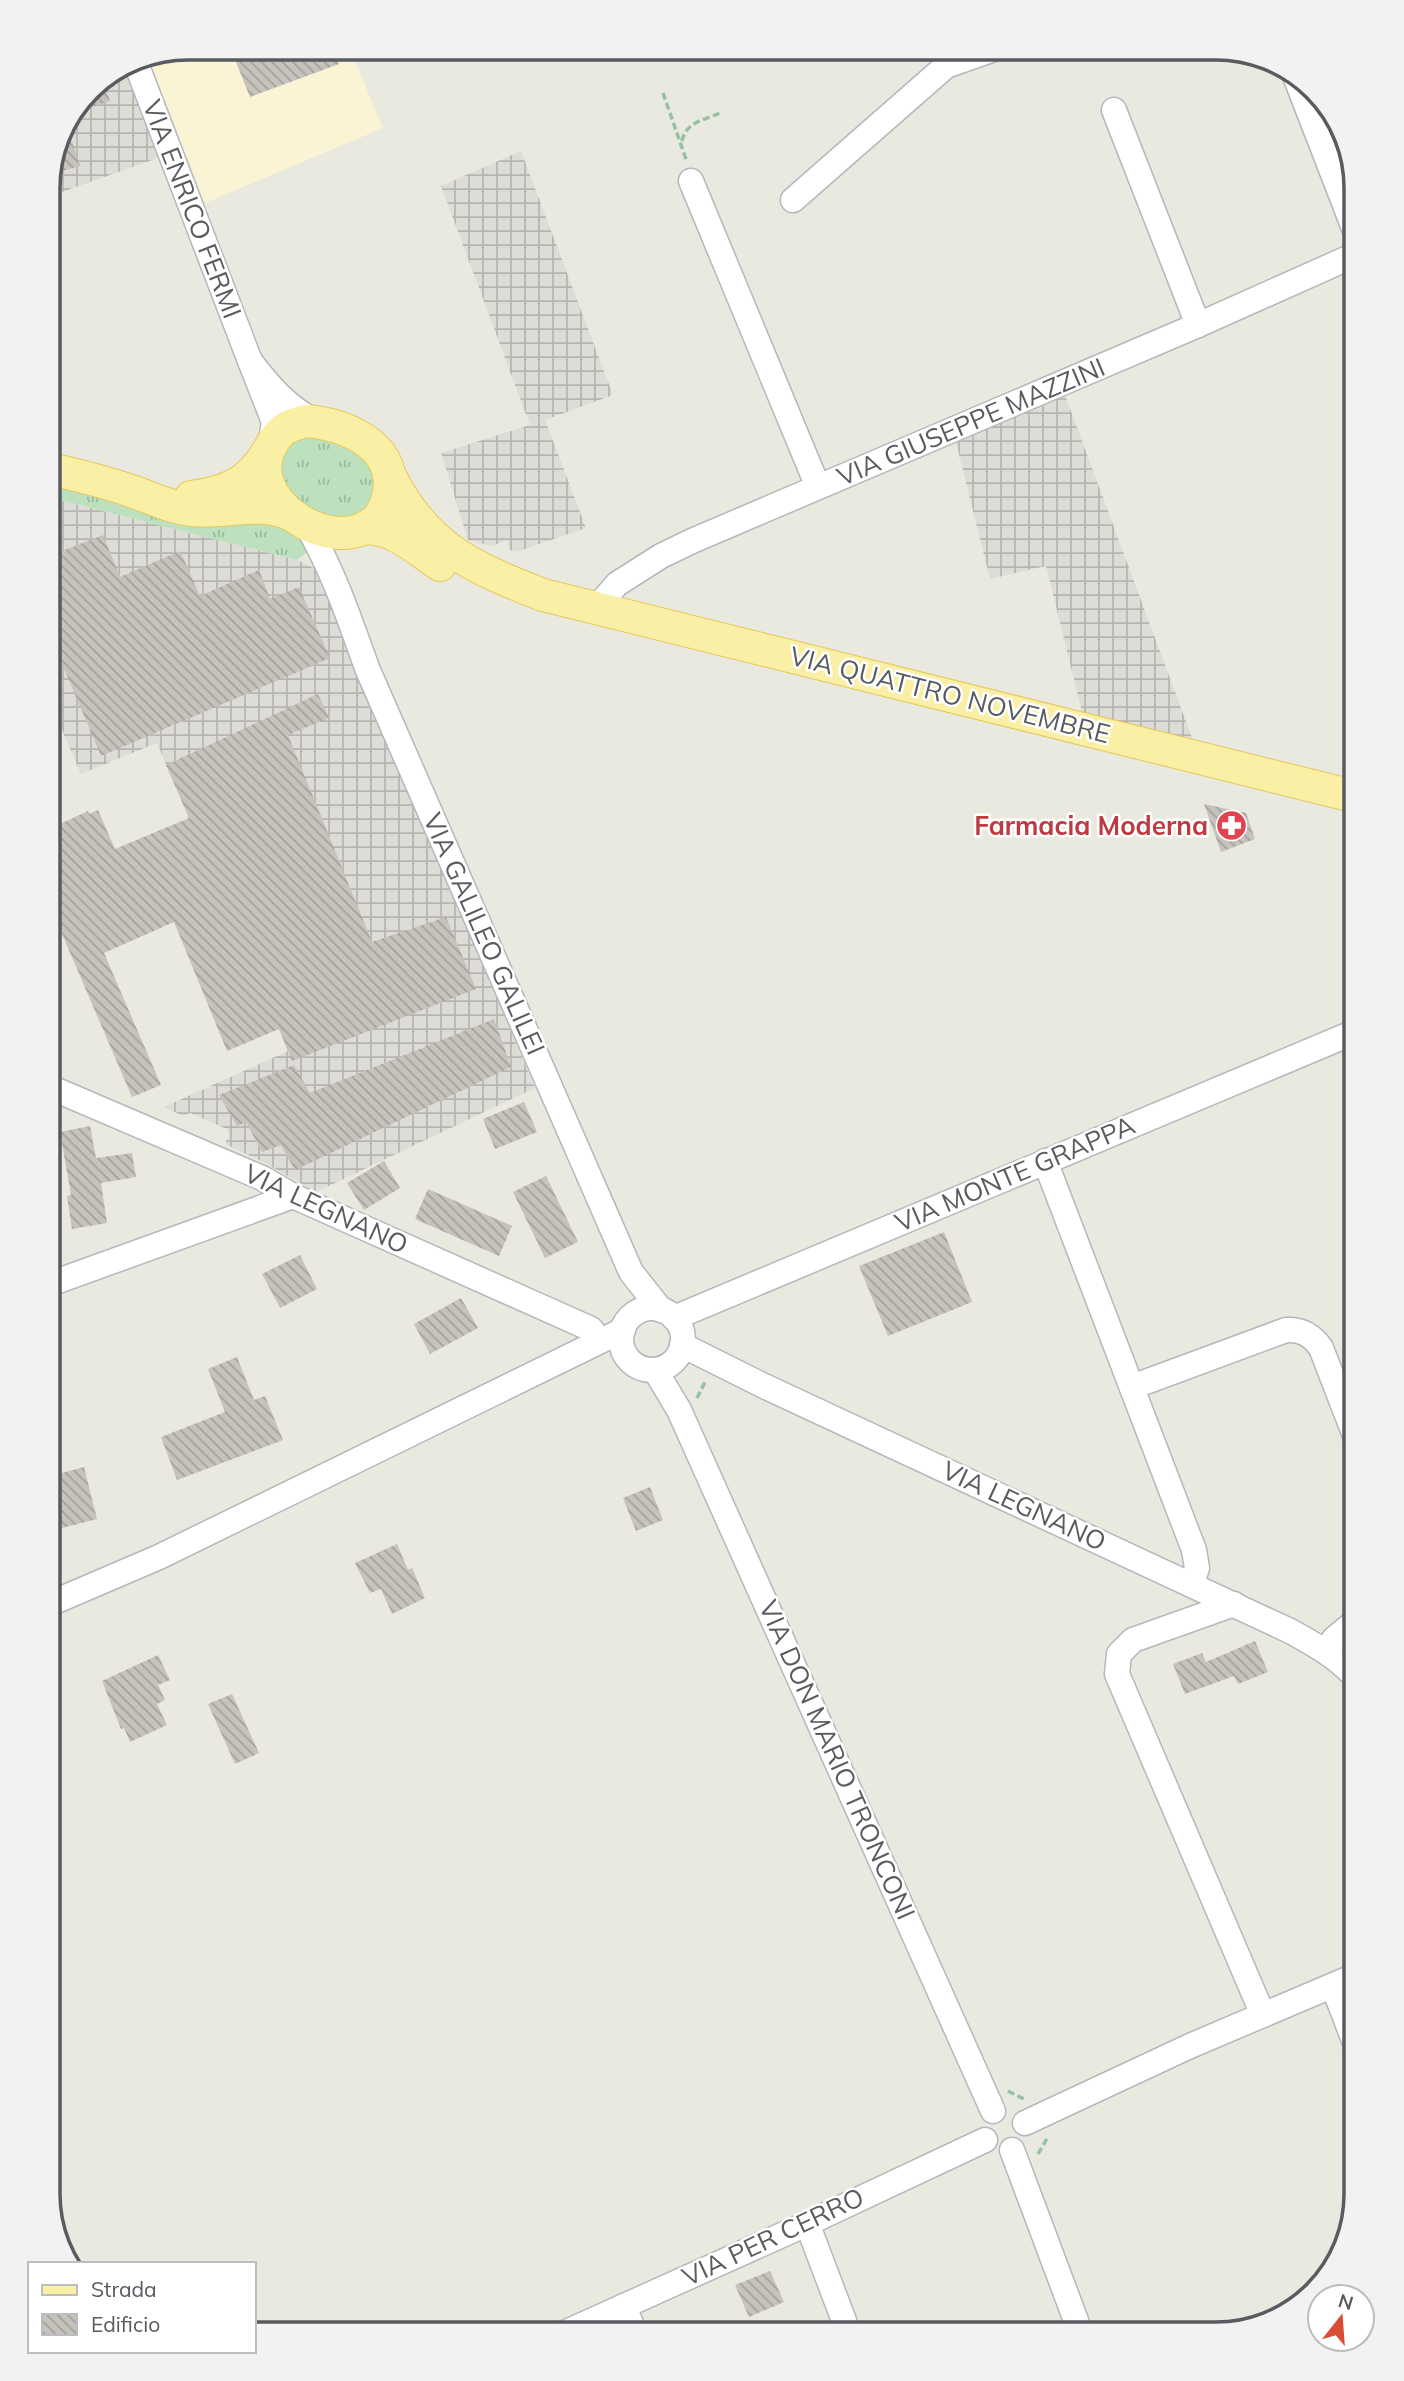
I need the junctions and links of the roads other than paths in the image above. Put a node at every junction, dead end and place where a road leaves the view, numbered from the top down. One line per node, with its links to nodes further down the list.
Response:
1 (962, 60): 7 (street)
2 (139, 70): 10 (street, VIA ENRICO FERMI)
3 (1313, 103): 6 (street)
4 (1114, 110): 9 (street)
5 (691, 181): 15 (street)
6 (1344, 197)
7 (793, 200)
8 (1344, 260): 9 (street, VIA GIUSEPPE MAZZINI)
9 (1198, 325): 15 (street, VIA GIUSEPPE MAZZINI)
10 (250, 360): 11 (street, VIA ENRICO FERMI); 12 (street, VIA ENRICO FERMI)
11 (316, 422): 12 (main road); 14 (main road)
12 (269, 449): 16 (main road); 17 (main road)
13 (60, 471): 16 (main road)
14 (389, 474): 18 (main road); 20 (main road, VIA QUATTRO NOVEMBRE)
15 (818, 487): 21 (street, VIA GIUSEPPE MAZZINI)
16 (131, 490): 17 (main road)
17 (305, 522): 18 (main road); 19 (street, VIA GALILEO GALILEI)
18 (361, 529): 19 (street, VIA GALILEO GALILEI); 20 (main road, VIA QUATTRO NOVEMBRE)
19 (341, 594): 27 (street, VIA GALILEO GALILEI)
20 (543, 595): 21 (main road, VIA QUATTRO NOVEMBRE)
21 (597, 607): 22 (main road, VIA QUATTRO NOVEMBRE)
22 (1344, 794)
23 (1344, 1036): 25 (street, VIA MONTE GRAPPA)
24 (60, 1092): 26 (street, VIA LEGNANO)
25 (1045, 1161): 29 (street, VIA MONTE GRAPPA); 33 (street)
26 (293, 1196): 28 (street); 31 (street, VIA LEGNANO)
27 (631, 1272): 29 (street, VIA GALILEO GALILEI); 30 (street, VIA GALILEO GALILEI)
28 (60, 1280)
29 (668, 1314): 30 (street); 32 (street)
30 (628, 1323): 31 (street); 32 (street)
31 (598, 1340): 36 (street)
32 (671, 1358): 35 (street, VIA LEGNANO); 45 (street, VIA DON MARIO TRONCONI)
33 (1132, 1387): 34 (street); 35 (street)
34 (1344, 1407)
35 (1192, 1583): 37 (street, VIA LEGNANO)
36 (60, 1599)
37 (1234, 1604): 39 (street, VIA LEGNANO); 44 (street)
38 (1344, 1631): 39 (street)
39 (1327, 1652): 40 (street, VIA LEGNANO)
40 (1344, 1665)
41 (1344, 1981): 42 (street)
42 (1333, 1986): 43 (street); 44 (street)
43 (1344, 2014)
44 (1263, 2015): 46 (street)
45 (993, 2111): 46 (street); 47 (street)
46 (1025, 2123): 48 (street)
47 (985, 2140): 48 (street); 49 (street, VIA PER CERRO)
48 (1012, 2150): 54 (street)
49 (807, 2223): 50 (street, VIA PER CERRO); 53 (street)
50 (624, 2306): 51 (street, VIA PER CERRO); 52 (street)
51 (590, 2321)
52 (630, 2321)
53 (844, 2322)
54 (1076, 2322)

